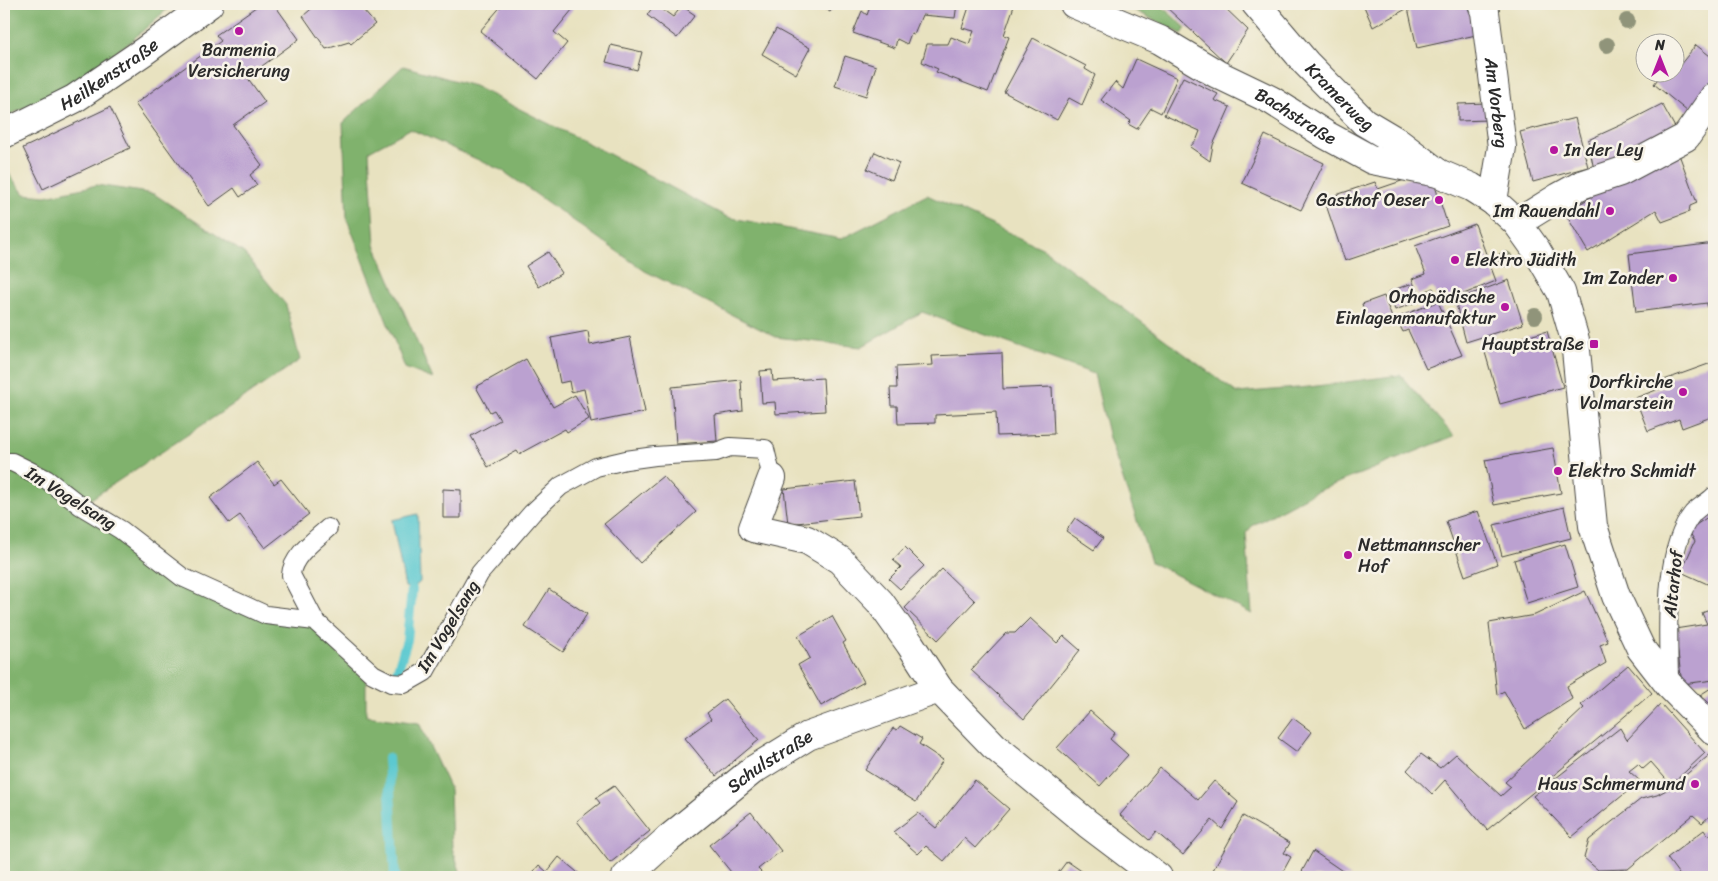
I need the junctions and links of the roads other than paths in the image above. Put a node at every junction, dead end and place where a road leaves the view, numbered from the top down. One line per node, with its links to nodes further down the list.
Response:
1 (209, 4): 6 (street, Heilkenstraße)
2 (1074, 4): 7 (street, Bachstraße)
3 (1256, 4): 7 (street, Kramerweg)
4 (1482, 4): 8 (street, Am Vorberg)
5 (1714, 97): 9 (street)
6 (4, 134)
7 (1438, 173): 8 (street, Bachstraße)
8 (1493, 201): 9 (street, Bachstraße)
9 (1516, 223): 15 (street)
10 (4, 462): 14 (lane, Im Vogelsang)
11 (772, 478): 14 (lane, Im Vogelsang); 16 (street)
12 (1714, 496): 15 (lane, Altarhof)
13 (328, 528): 14 (lane)
14 (315, 621)
15 (1669, 685): 17 (street)
16 (939, 689): 18 (street, Schulstraße); 19 (street)
17 (1714, 731)
18 (626, 877)
19 (1158, 877)

